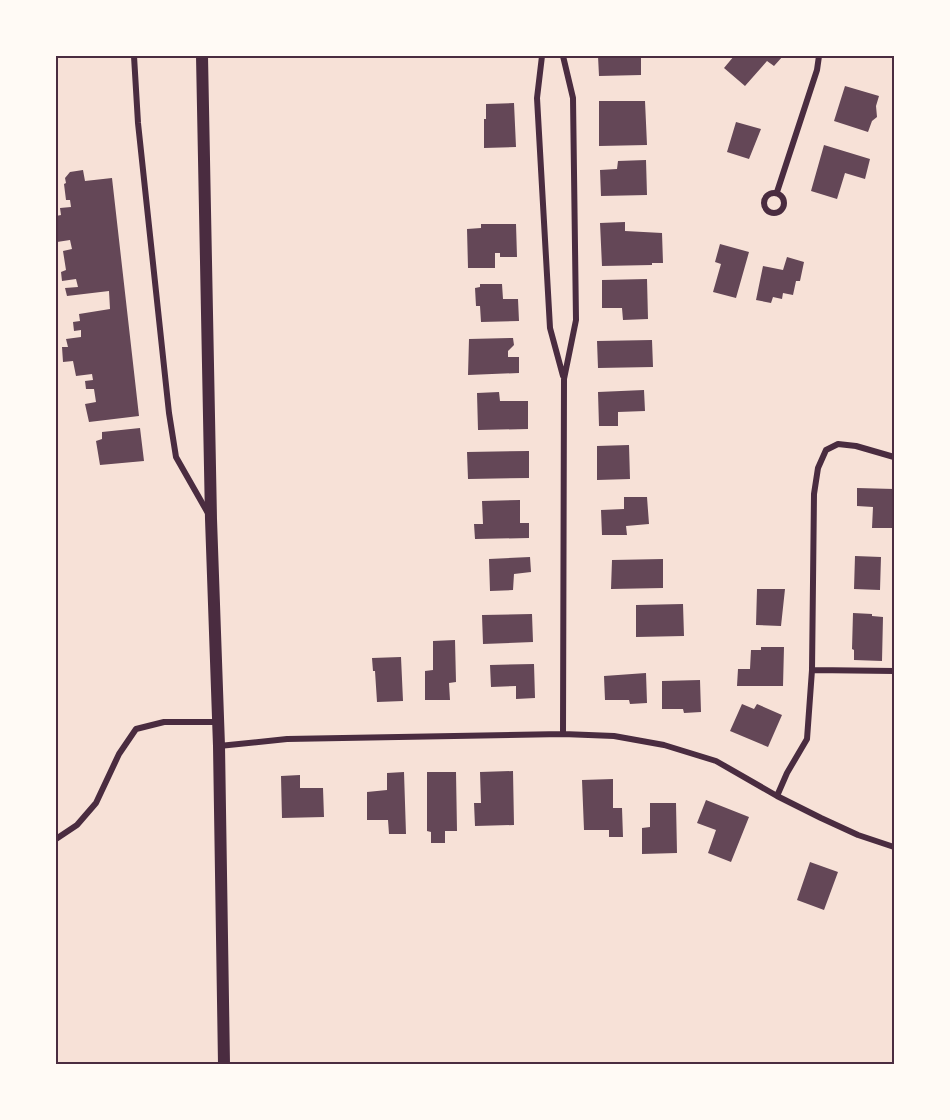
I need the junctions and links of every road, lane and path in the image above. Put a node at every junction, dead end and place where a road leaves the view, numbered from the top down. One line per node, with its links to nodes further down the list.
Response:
1 (134, 56): 9 (street)
2 (202, 56): 9 (main road)
3 (542, 56): 7 (street)
4 (563, 56): 7 (street)
5 (819, 56): 6 (street)
6 (777, 192)
7 (564, 379): 13 (street)
8 (894, 457): 10 (street)
9 (211, 519): 12 (main road)
10 (812, 670): 11 (street); 15 (street)
11 (894, 671)
12 (218, 722): 14 (main road); 16 (street)
13 (563, 734): 14 (street); 15 (street)
14 (219, 746): 18 (main road)
15 (777, 796): 17 (street)
16 (56, 839)
17 (894, 847)
18 (225, 1065)

